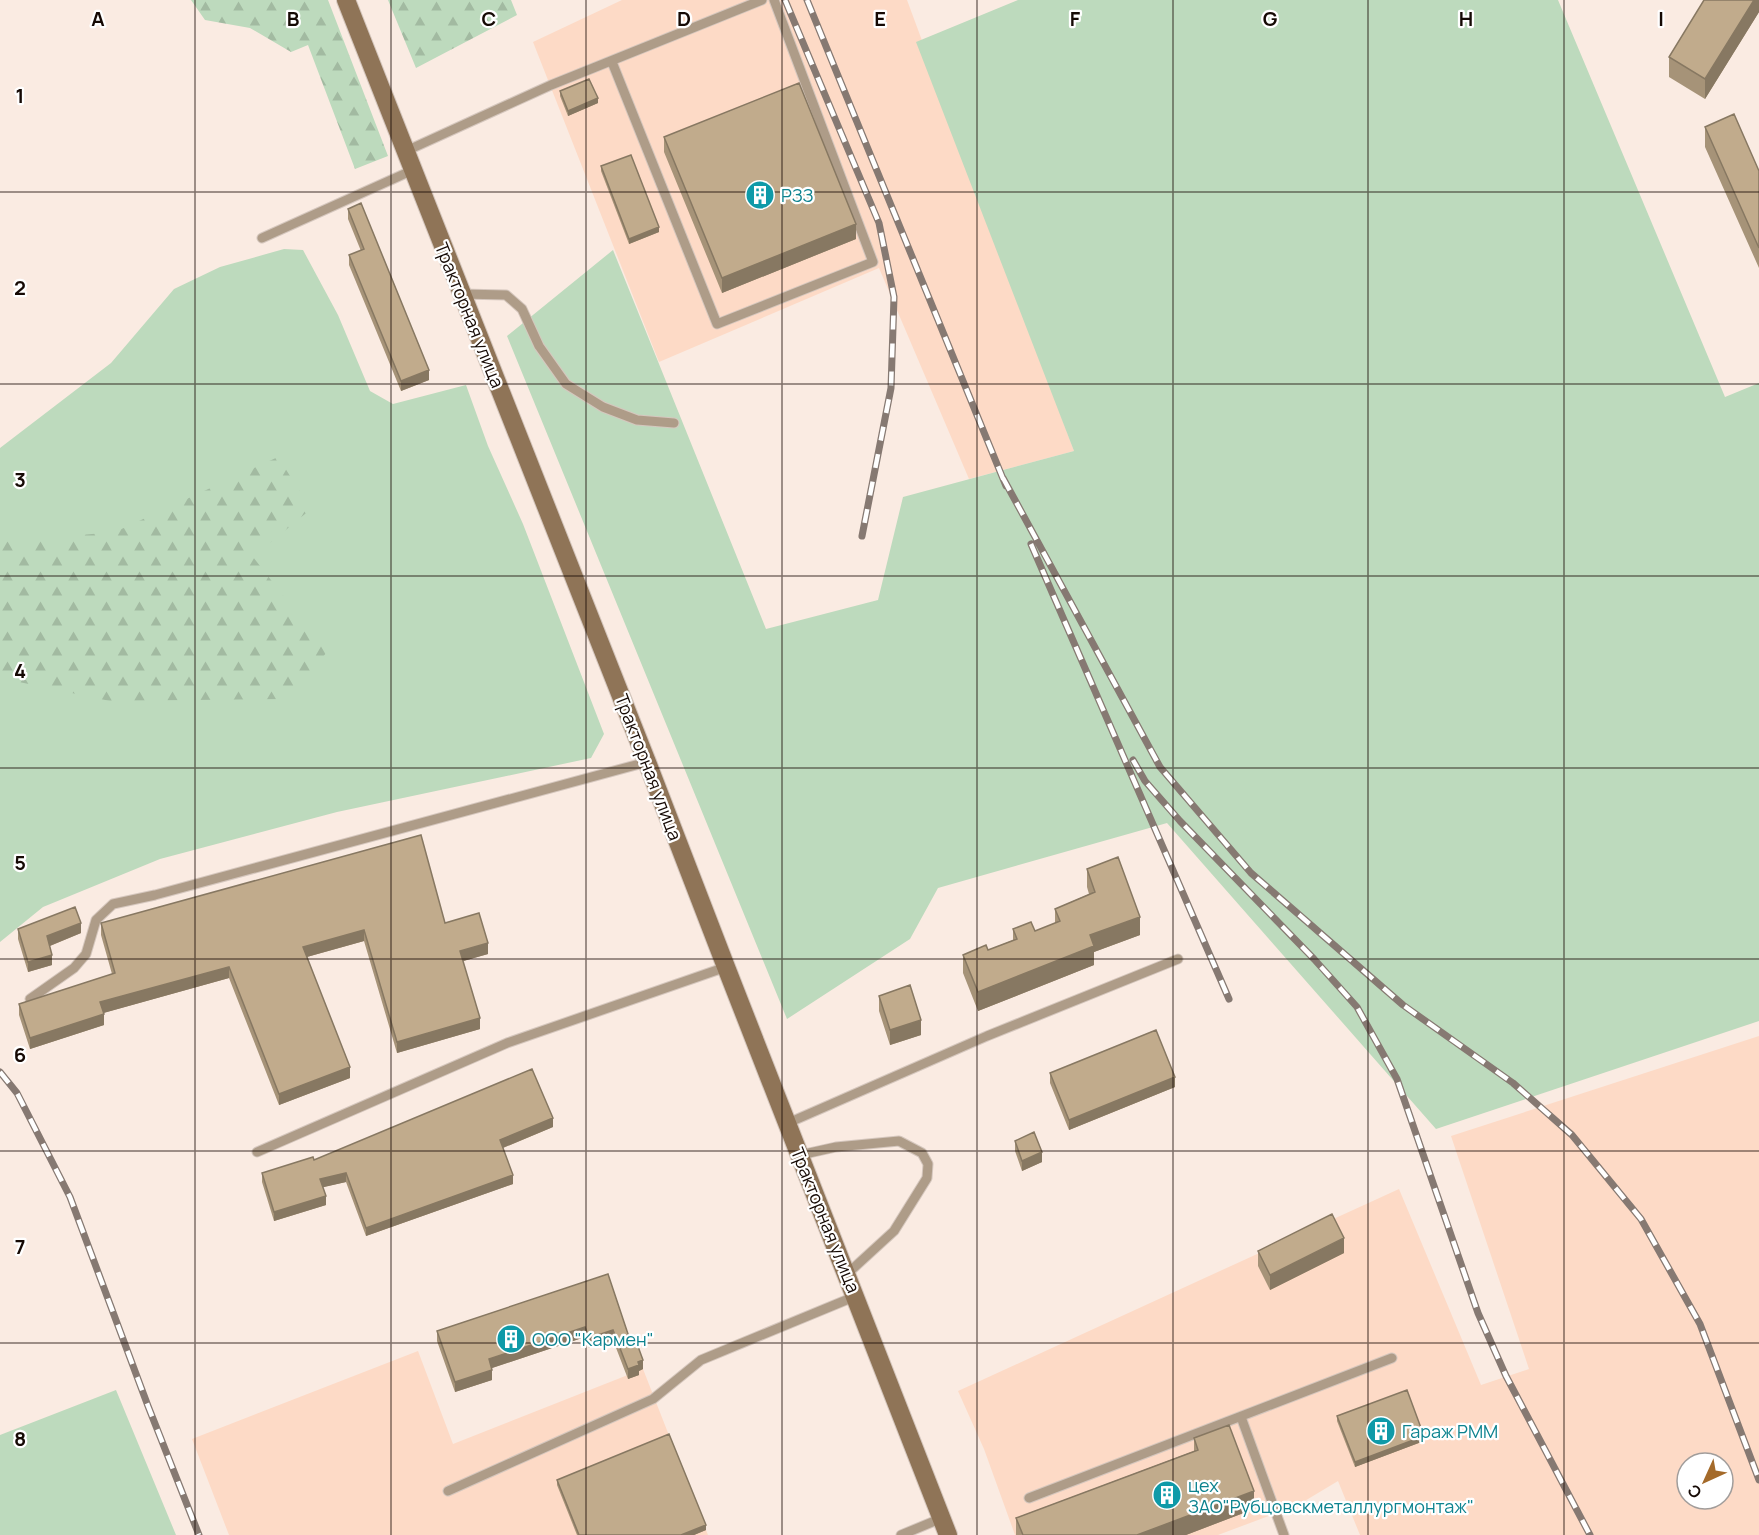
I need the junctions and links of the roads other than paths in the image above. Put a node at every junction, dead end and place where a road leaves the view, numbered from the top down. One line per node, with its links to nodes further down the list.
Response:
1 (346, 0): 5 (main road, Тракторная улица)
2 (762, 0): 4 (lane)
3 (774, 0): 4 (lane)
4 (612, 62): 5 (lane)
5 (406, 151): 6 (main road, Тракторная улица)
6 (413, 170): 7 (lane); 8 (main road, Тракторная улица)
7 (262, 238)
8 (462, 294): 9 (lane); 10 (main road, Тракторная улица)
9 (674, 423)
10 (647, 762): 12 (main road, Тракторная улица); 13 (lane)
11 (1178, 959): 14 (lane)
12 (726, 968): 14 (main road, Тракторная улица); 15 (lane)
13 (30, 999)
14 (788, 1123): 16 (main road, Тракторная улица)
15 (257, 1152)
16 (800, 1155): 17 (main road, Тракторная улица); 17 (lane)
17 (847, 1274): 18 (main road, Тракторная улица)
18 (856, 1296): 21 (lane); 23 (main road, Тракторная улица)
19 (1392, 1358): 20 (lane)
20 (1241, 1417): 22 (lane); 25 (lane)
21 (448, 1491)
22 (1029, 1498)
23 (945, 1526): 24 (lane)
24 (901, 1535)
25 (1284, 1535)

